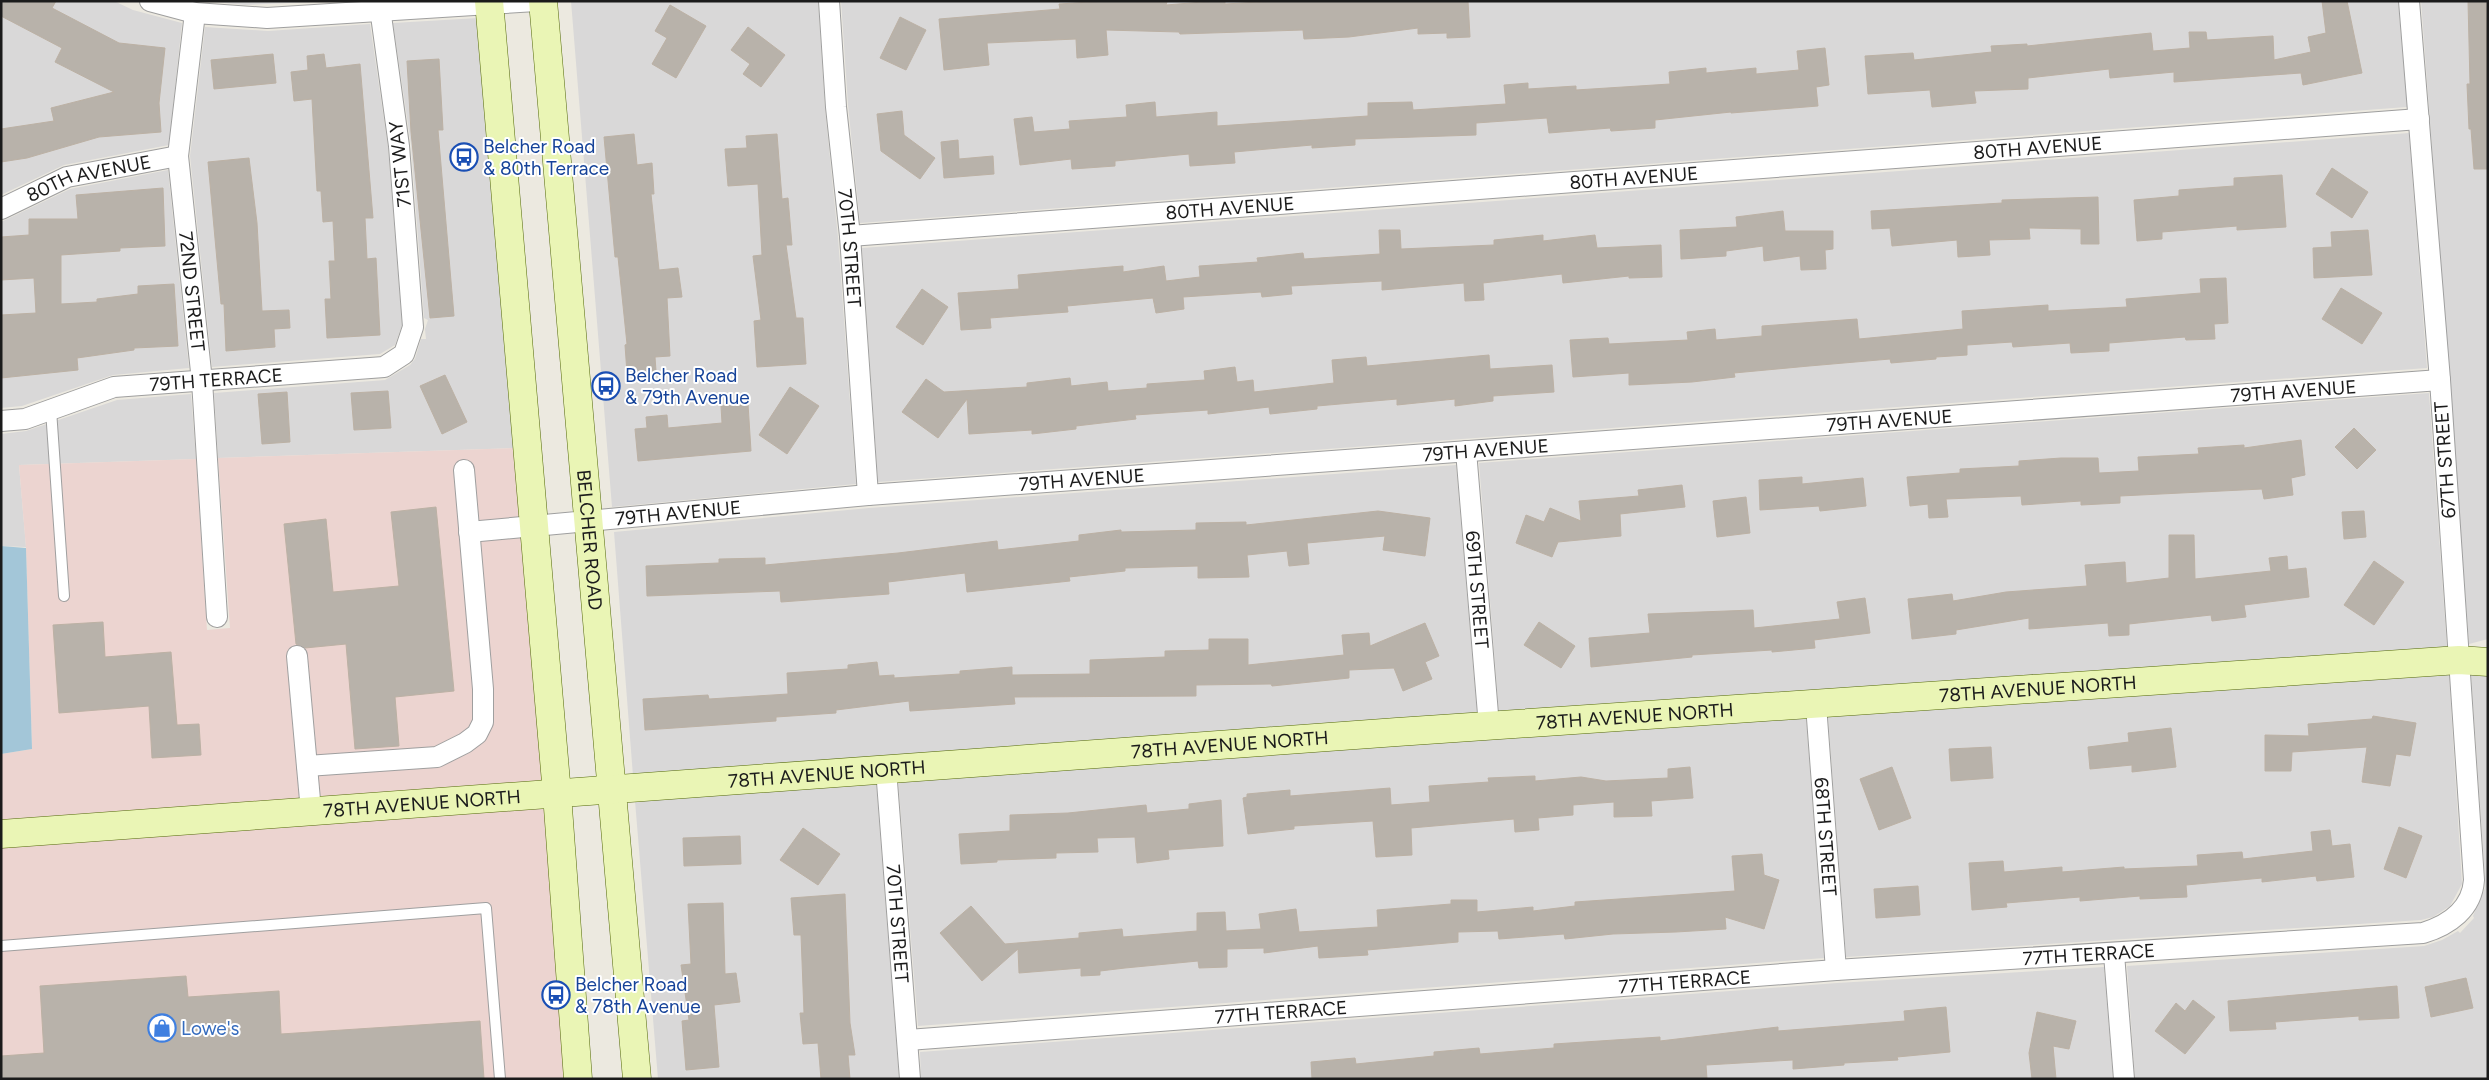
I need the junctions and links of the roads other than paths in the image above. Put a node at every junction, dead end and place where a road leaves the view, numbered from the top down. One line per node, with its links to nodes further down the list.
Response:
1 (150, 1): 8 (street)
2 (536, 1): 6 (street)
3 (543, 1): 21 (street, BELCHER ROAD)
4 (829, 1): 12 (street, 70TH STREET)
5 (2409, 1): 9 (street, 67TH STREET)
6 (489, 3): 7 (street); 22 (street)
7 (380, 6): 8 (street); 13 (street, 71ST WAY)
8 (195, 13): 10 (street, 72ND STREET)
9 (2419, 119): 12 (street, 80TH AVENUE); 14 (street, 67TH STREET)
10 (178, 156): 11 (street, 80TH AVENUE); 15 (street, 72ND STREET)
11 (1, 209)
12 (850, 236): 20 (street, 70TH STREET)
13 (413, 327): 15 (street, 79TH TERRACE)
14 (2440, 380): 18 (street, 79TH AVENUE); 28 (street, 67TH STREET)
15 (202, 381): 16 (street, 79TH TERRACE); 25 (street, 72ND STREET)
16 (51, 410): 17 (street, 79TH TERRACE); 24 (lane)
17 (1, 421)
18 (1466, 452): 20 (street, 79TH AVENUE); 31 (street, 69TH STREET)
19 (464, 470): 23 (street)
20 (868, 495): 21 (street, 79TH AVENUE)
21 (589, 522): 22 (street, 79TH AVENUE); 34 (street, BELCHER ROAD)
22 (534, 528): 23 (street, 79TH AVENUE); 35 (street)
23 (469, 532): 32 (street)
24 (64, 596)
25 (217, 617)
26 (2488, 653): 28 (street, 78TH AVENUE NORTH)
27 (298, 656): 32 (street)
28 (2459, 660): 29 (street, 78TH AVENUE NORTH); 30 (street, 78TH AVENUE NORTH); 38 (street, 67TH STREET)
29 (2488, 662)
30 (1816, 705): 31 (street, 78TH AVENUE NORTH); 41 (street, 68TH STREET)
31 (1489, 726): 33 (street, 78TH AVENUE NORTH)
32 (307, 766): 36 (street)
33 (886, 768): 34 (street, 78TH AVENUE NORTH); 42 (street, 70TH STREET)
34 (611, 790): 35 (street, 78TH AVENUE NORTH); 45 (street, BELCHER ROAD)
35 (557, 794): 36 (street, 78TH AVENUE NORTH); 44 (street)
36 (311, 811): 37 (street, 78TH AVENUE NORTH)
37 (1, 834)
38 (2458, 915): 40 (street, 77TH TERRACE)
39 (1, 946): 43 (lane)
40 (2114, 954): 41 (street, 77TH TERRACE); 47 (street)
41 (1836, 970): 42 (street, 77TH TERRACE)
42 (908, 1040): 46 (street, 70TH STREET)
43 (500, 1079)
44 (578, 1079)
45 (637, 1079)
46 (910, 1079)
47 (2124, 1079)

